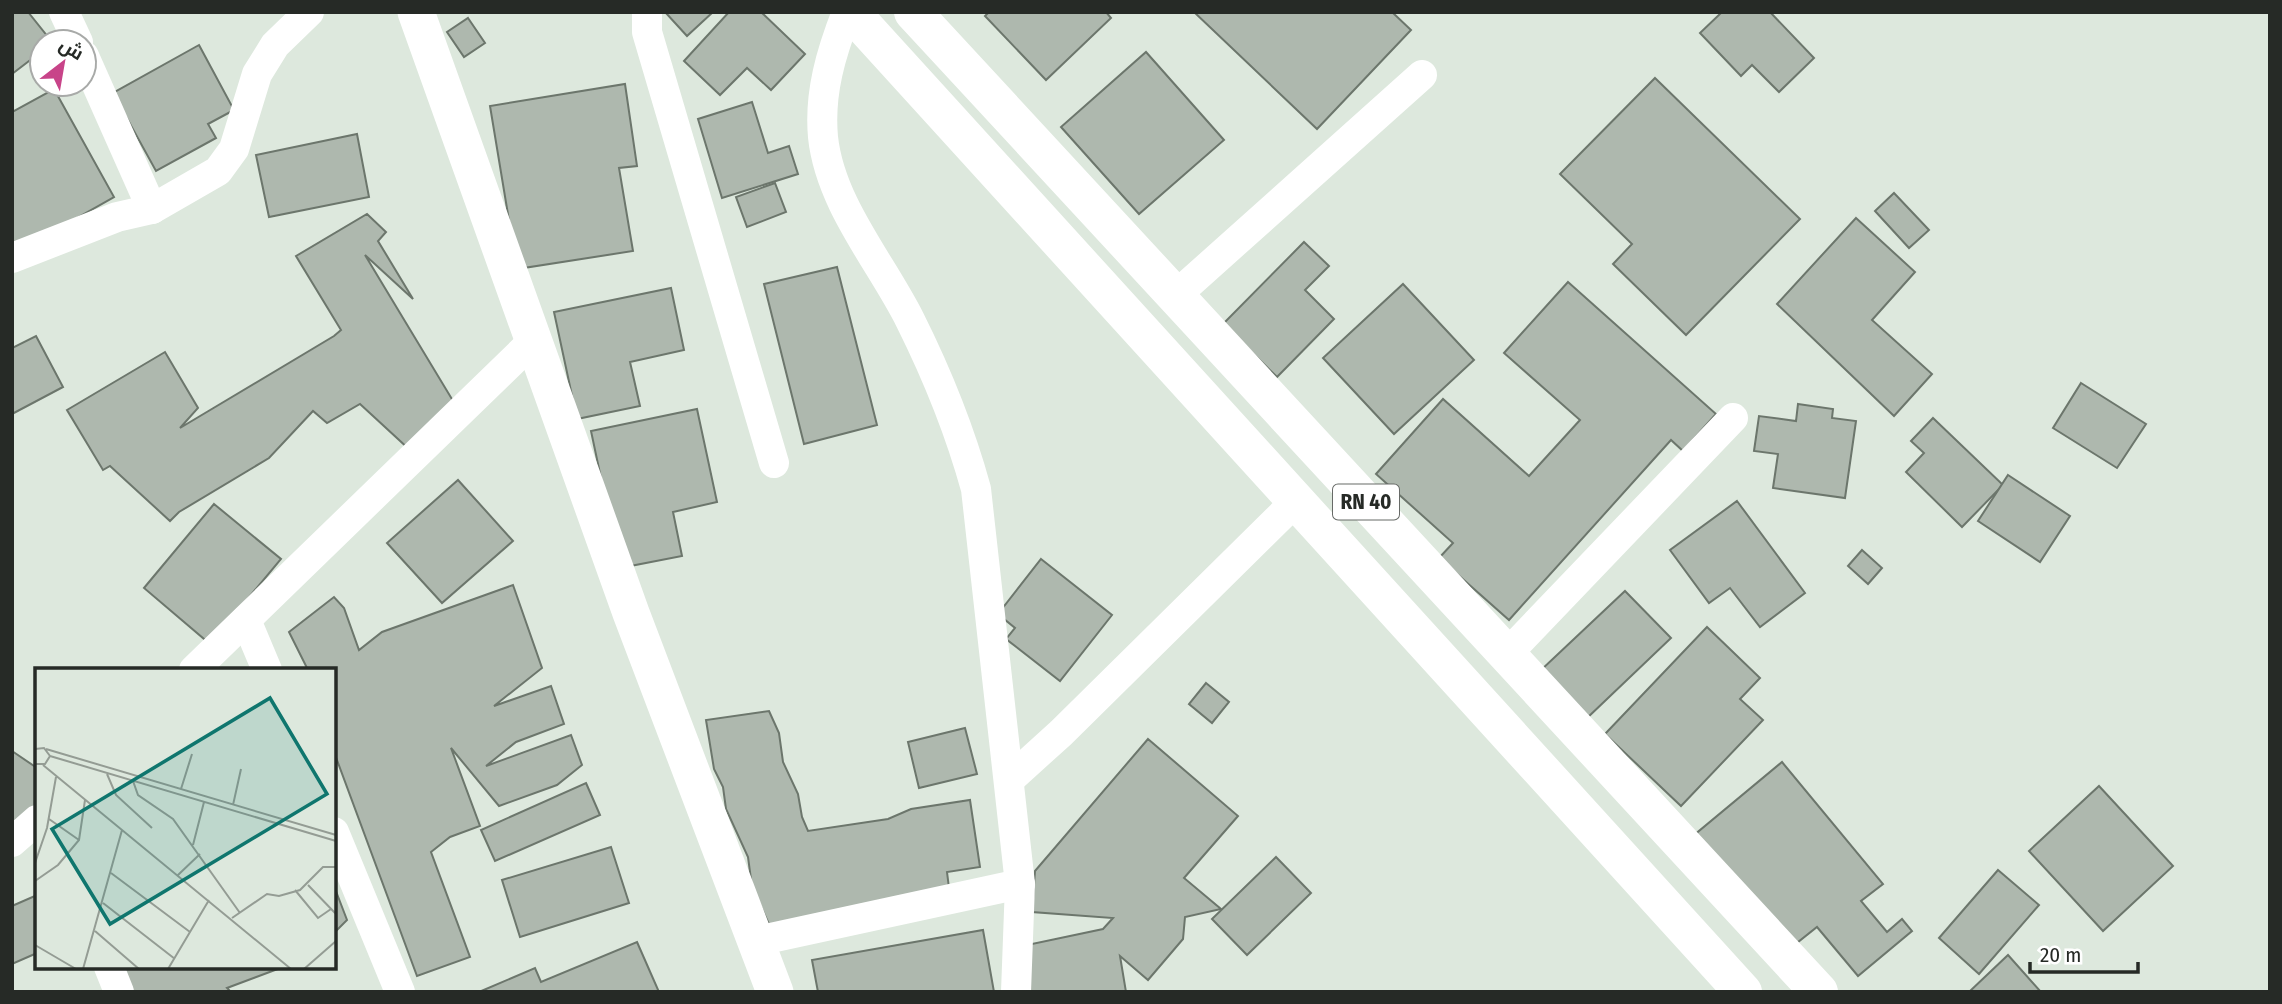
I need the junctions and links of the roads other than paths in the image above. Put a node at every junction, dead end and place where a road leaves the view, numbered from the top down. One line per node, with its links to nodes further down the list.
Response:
1 (64, 12): 7 (street)
2 (309, 12): 10 (street)
3 (416, 12): 13 (street)
4 (647, 12): 15 (street)
5 (849, 12): 16 (highway, RN 40); 21 (street)
6 (913, 12): 12 (highway, RN 40)
7 (71, 28)
8 (1422, 75): 12 (street)
9 (98, 88): 10 (street)
10 (152, 209): 11 (street)
11 (12, 258)
12 (1174, 297): 18 (highway, RN 40)
13 (534, 340): 17 (street); 26 (street)
14 (1733, 418): 18 (street)
15 (774, 463)
16 (1295, 502): 21 (street); 32 (highway, RN 40)
17 (246, 620): 19 (street); 20 (street)
18 (1507, 654): 33 (highway, RN 40)
19 (196, 668)
20 (266, 668)
21 (1009, 780): 25 (street)
22 (35, 822): 24 (street)
23 (336, 837): 29 (street)
24 (12, 842)
25 (1020, 884): 26 (street); 31 (street)
26 (757, 941): 30 (street)
27 (110, 969): 28 (street)
28 (119, 992)
29 (400, 992)
30 (775, 992)
31 (1016, 992)
32 (1743, 992)
33 (1819, 992)

